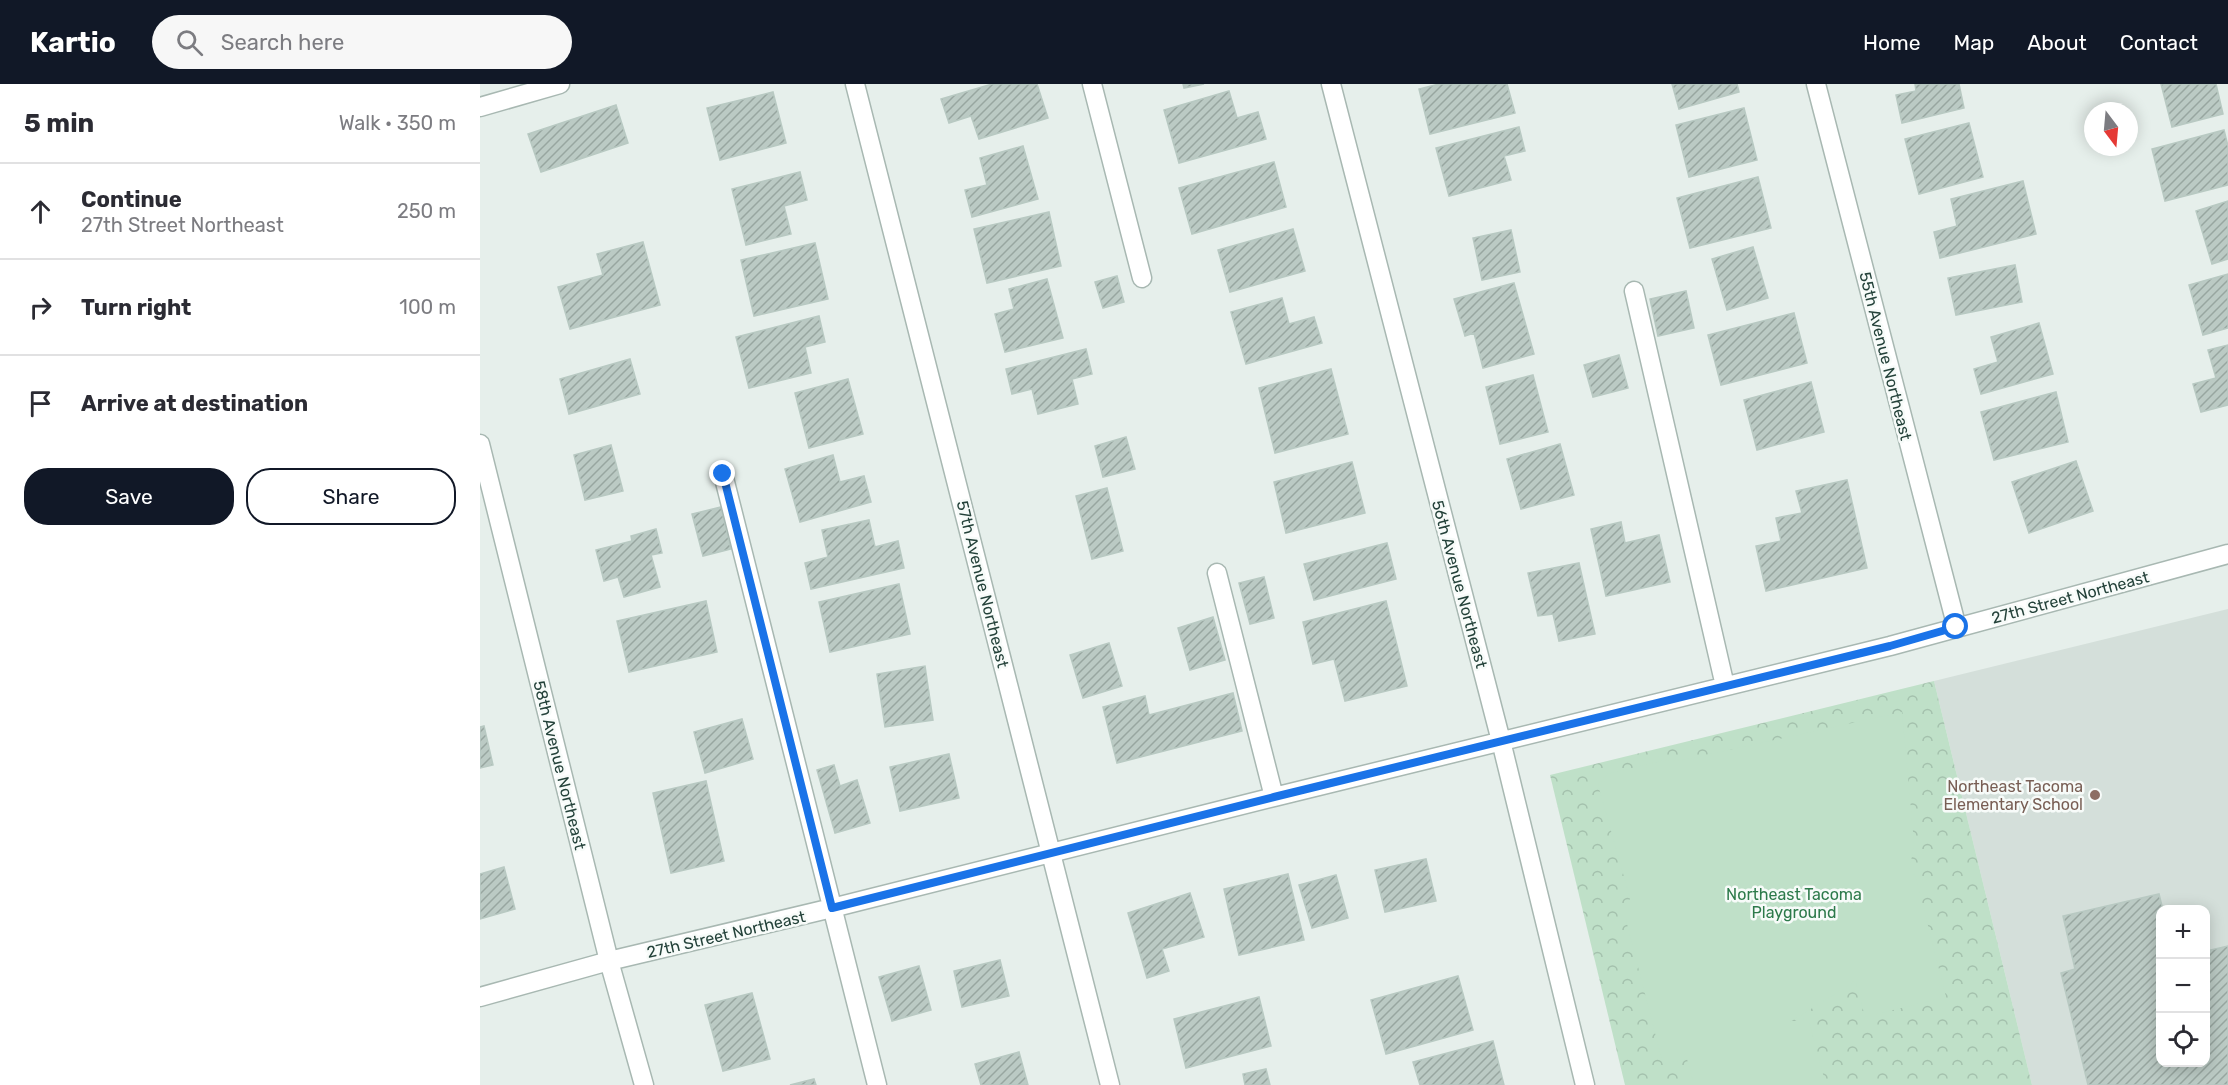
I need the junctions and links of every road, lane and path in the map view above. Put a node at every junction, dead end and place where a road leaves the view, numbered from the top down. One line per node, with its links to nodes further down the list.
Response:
1 (560, 84): 6 (street)
2 (855, 84): 17 (street, 57th Avenue Northeast)
3 (1092, 84): 7 (street)
4 (1331, 84): 15 (street, 56th Avenue Northeast)
5 (1816, 84): 13 (street, 55th Avenue Northeast)
6 (480, 107)
7 (1142, 278)
8 (1634, 291): 14 (street)
9 (480, 444): 19 (street, 58th Avenue Northeast)
10 (723, 474): 18 (street)
11 (2228, 554): 13 (street, 27th Street Northeast)
12 (1217, 573): 16 (street)
13 (1956, 627): 14 (street, 27th Street Northeast)
14 (1725, 686): 15 (street, 27th Street Northeast)
15 (1501, 741): 16 (street, 27th Street Northeast); 24 (street, 56th Avenue Northeast)
16 (1274, 797): 17 (street, 27th Street Northeast)
17 (1051, 852): 18 (street, 27th Street Northeast); 23 (street, 57th Avenue Northeast)
18 (832, 908): 19 (street, 27th Street Northeast); 22 (street)
19 (609, 962): 20 (street, 27th Street Northeast); 21 (street, 58th Avenue Northeast)
20 (480, 997)
21 (644, 1085)
22 (877, 1085)
23 (1110, 1085)
24 (1585, 1085)

